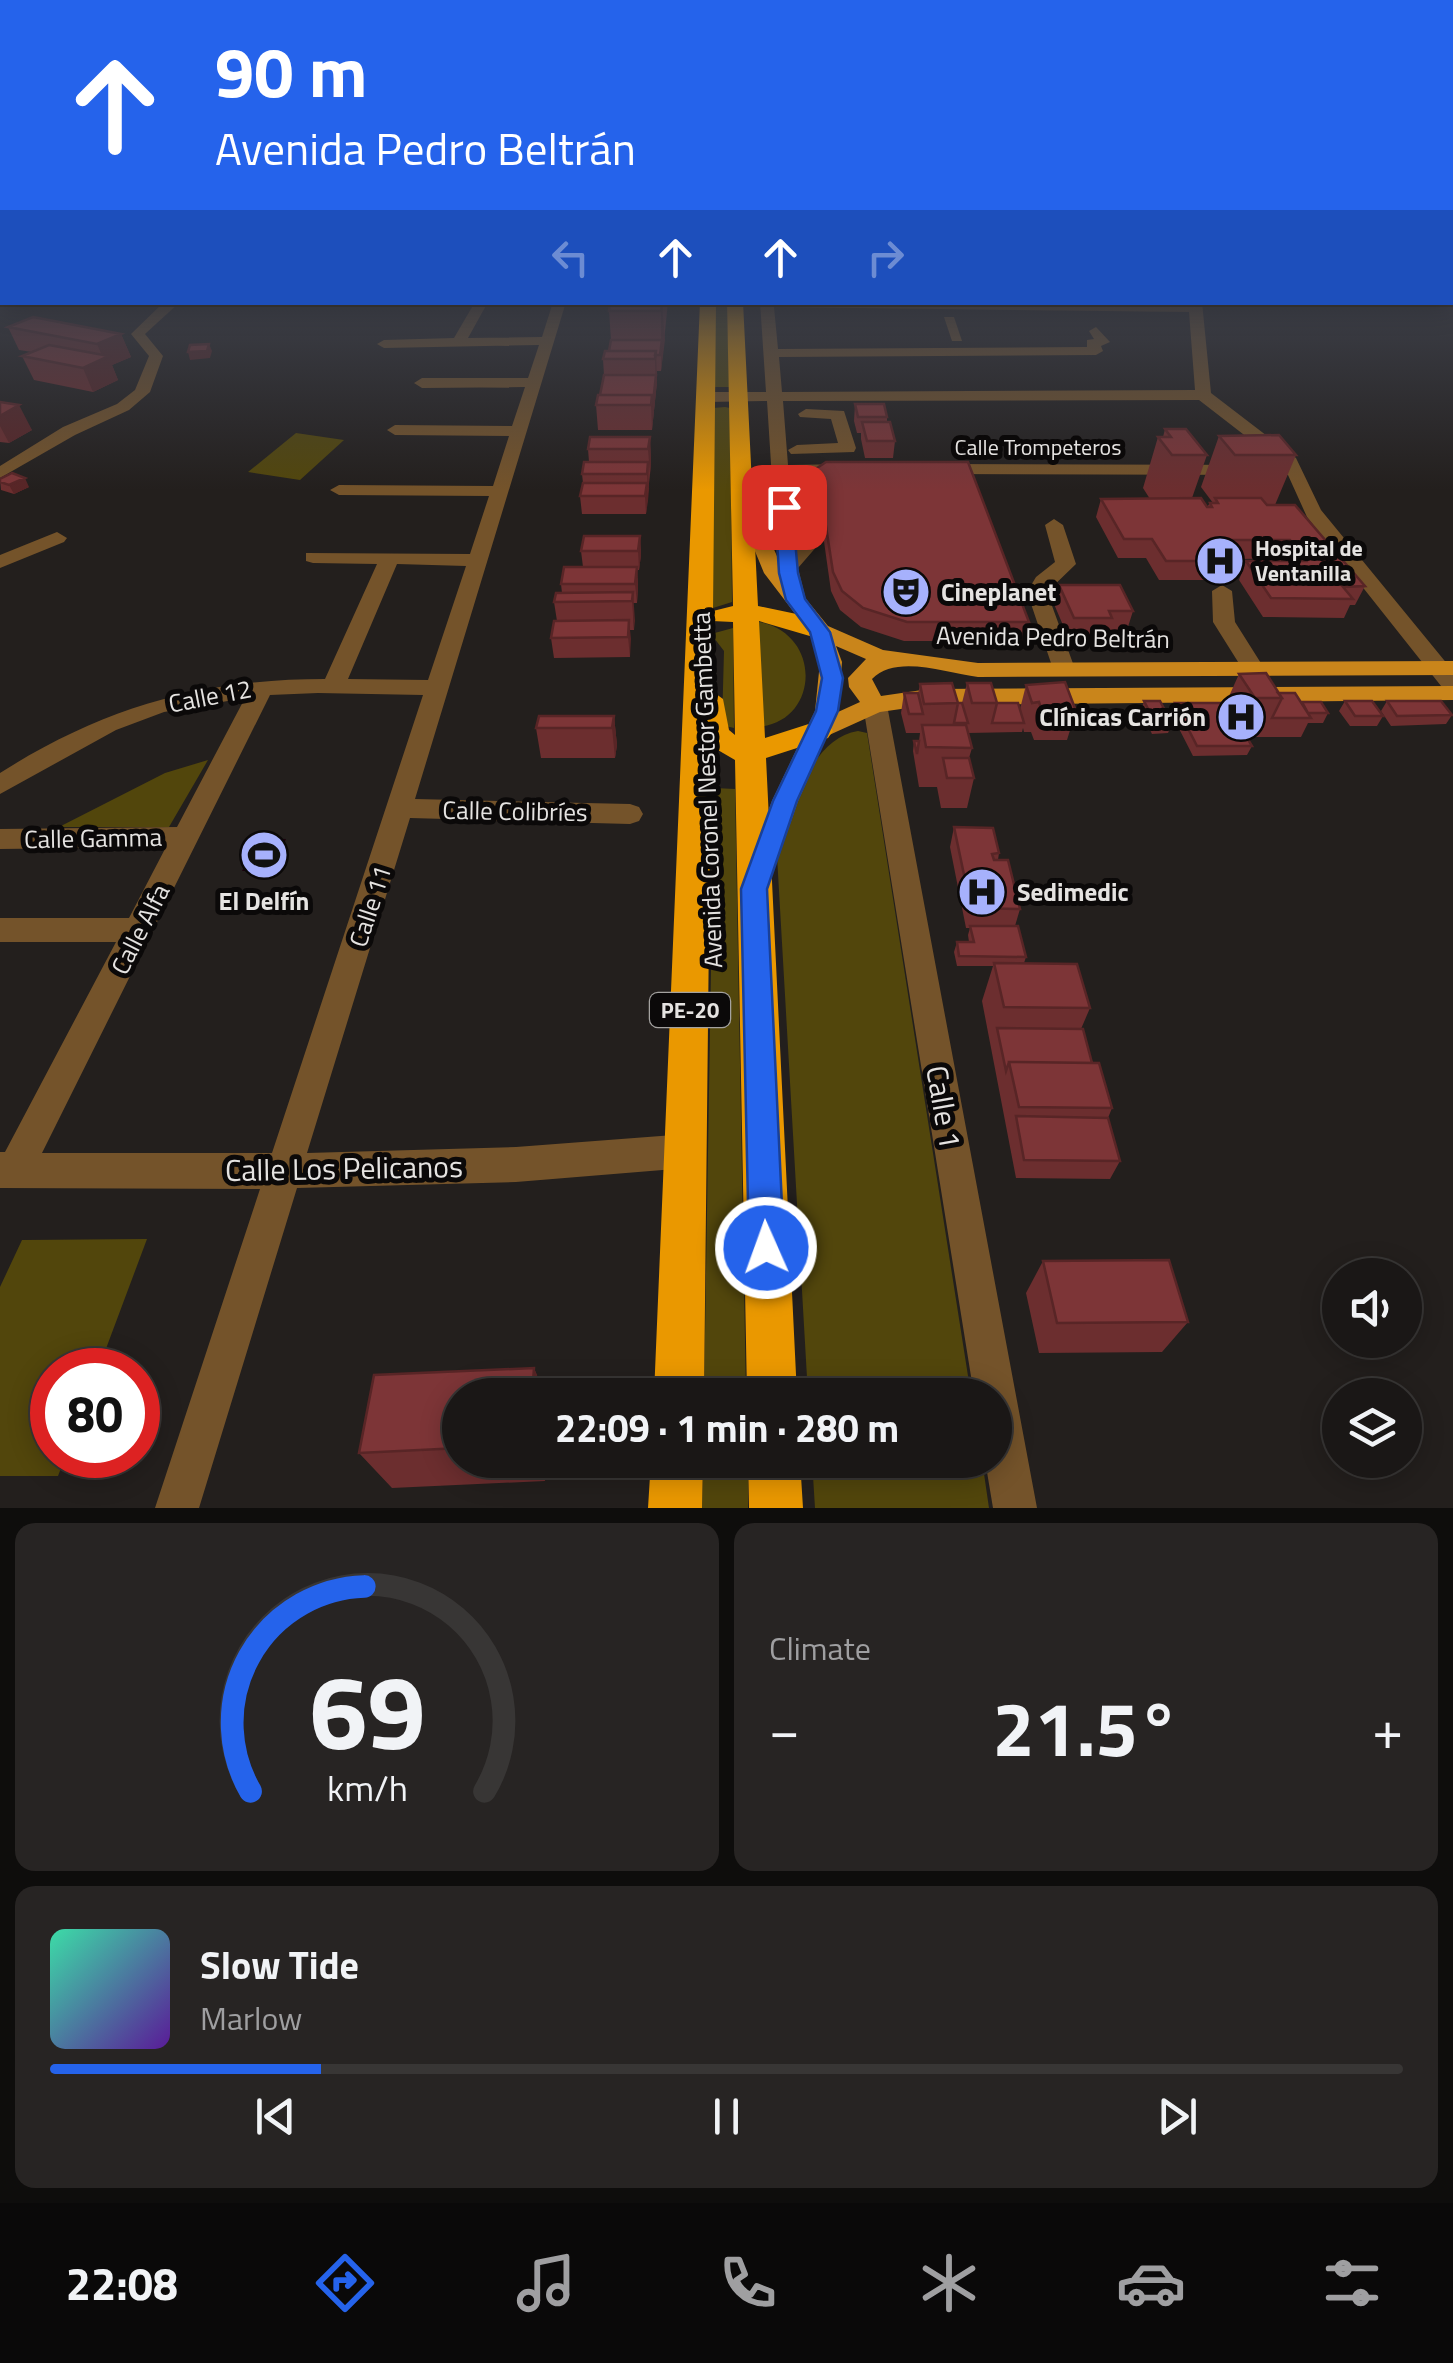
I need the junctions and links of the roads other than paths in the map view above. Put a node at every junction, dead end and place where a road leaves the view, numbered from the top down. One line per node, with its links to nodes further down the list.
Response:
1 (151, 349): 23 (street)
2 (545, 349): 11 (street, Calle 11)
3 (707, 349): 14 (highway, Avenida Coronel Nestor Gambetta / PE-20)
4 (736, 349): 15 (highway, Avenida Coronel Nestor Gambetta / PE-20)
5 (771, 349): 10 (street)
6 (1010, 349): 9 (street)
7 (1095, 349): 9 (street)
8 (1199, 349): 13 (street)
9 (1012, 352): 10 (street)
10 (771, 353): 16 (street)
11 (536, 382): 12 (street); 18 (street, Calle 11)
12 (422, 383)
13 (1203, 395): 16 (street); 22 (street)
14 (706, 397): 15 (street); 39 (highway, Avenida Coronel Nestor Gambetta / PE-20)
15 (737, 397): 16 (street); 26 (highway, Avenida Coronel Nestor Gambetta / PE-20)
16 (785, 404): 19 (street); 19 (street)
17 (395, 430): 18 (street)
18 (520, 430): 25 (street, Calle 11)
19 (798, 459): 20 (street); 27 (street)
20 (878, 469)
21 (918, 469): 22 (street, Calle Trompeteros)
22 (1296, 470): 43 (street)
23 (0, 473)
24 (339, 490): 25 (street)
25 (498, 491): 32 (street, Calle 11)
26 (740, 493): 36 (main road); 37 (highway, Avenida Coronel Nestor Gambetta / PE-20)
27 (784, 507): 34 (street); 34 (street)
28 (1054, 526): 42 (street)
29 (56, 538): 33 (street)
30 (313, 557): 31 (street)
31 (390, 558): 32 (street); 44 (street)
32 (476, 560): 46 (street, Calle 11)
33 (0, 562)
34 (788, 566): 36 (street)
35 (1222, 590): 41 (street)
36 (796, 600): 38 (main road)
37 (742, 612): 38 (highway); 39 (highway); 49 (highway, Avenida Coronel Nestor Gambetta / PE-20)
38 (820, 632): 40 (main road, Avenida Pedro Beltrán); 48 (main road)
39 (701, 636): 49 (highway); 58 (highway, Avenida Coronel Nestor Gambetta / PE-20)
40 (900, 660): 42 (main road, Avenida Pedro Beltrán); 47 (main road)
41 (1253, 668): 42 (main road, Avenida Pedro Beltrán); 43 (main road, Avenida Pedro Beltrán)
42 (1064, 670)
43 (1449, 679): 47 (main road)
44 (334, 685): 45 (street, Calle 12); 46 (street, Calle 12)
45 (262, 686): 50 (street, Calle 12); 53 (street, Calle Alfa)
46 (440, 688): 51 (street, Calle 11)
47 (875, 705): 48 (main road); 68 (street, Calle 1)
48 (818, 731): 49 (highway); 55 (main road)
49 (748, 752): 55 (highway, Avenida Coronel Nestor Gambetta / PE-20)
50 (0, 784)
51 (400, 808): 52 (street, Calle Colibríes); 60 (street, Calle 11)
52 (630, 814)
53 (187, 837): 54 (street, Calle Gamma); 57 (street, Calle Alfa)
54 (0, 839)
55 (754, 889): 62 (highway, Avenida Coronel Nestor Gambetta / PE-20)
56 (0, 930): 57 (street)
57 (140, 930): 59 (street, Calle Alfa)
58 (687, 1150): 60 (street, Calle Los Pelicanos); 61 (highway, Avenida Coronel Nestor Gambetta / PE-20)
59 (8, 1170): 60 (street, Calle Los Pelicanos)
60 (285, 1172): 65 (street, Calle 11)
61 (680, 1378)
62 (771, 1378)
63 (676, 1478): 66 (highway)
64 (775, 1478): 67 (highway)
65 (177, 1508)
66 (675, 1508)
67 (776, 1508)
68 (1015, 1508)

